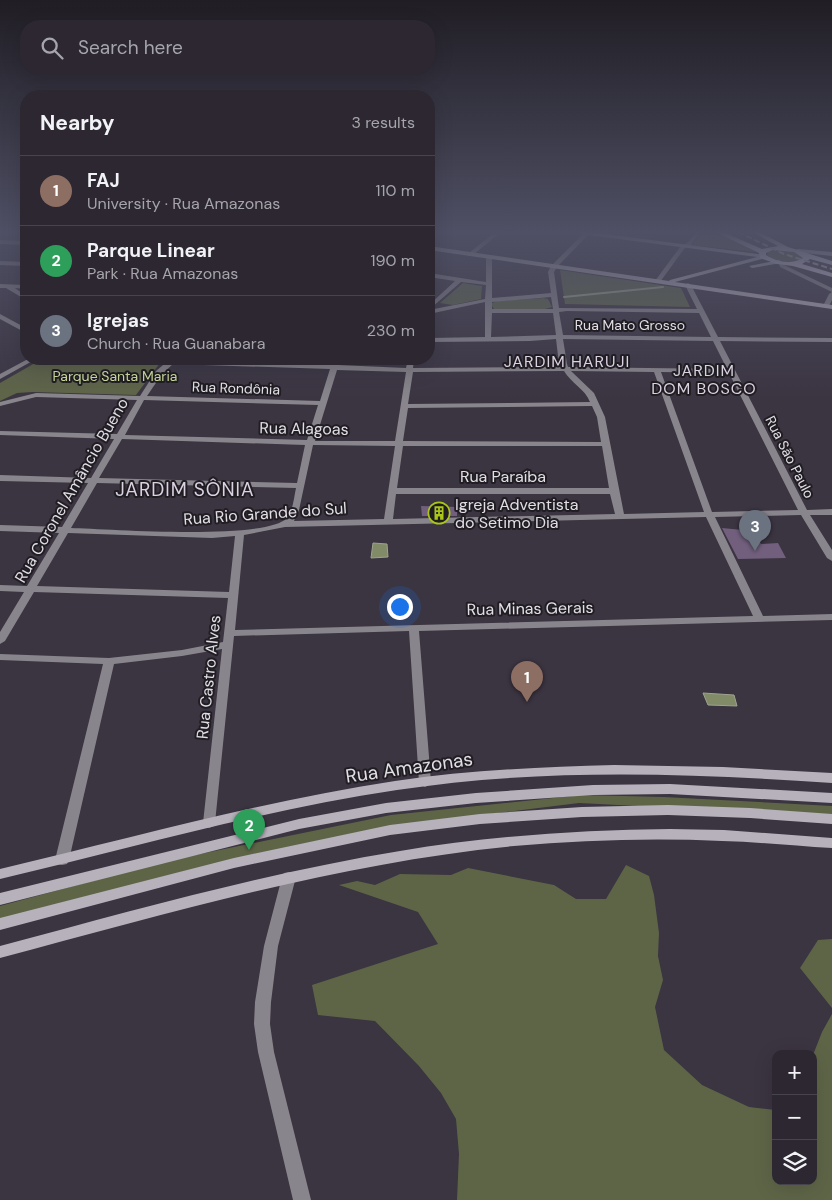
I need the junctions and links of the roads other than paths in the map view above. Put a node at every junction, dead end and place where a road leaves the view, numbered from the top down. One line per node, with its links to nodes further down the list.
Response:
1 (8, 288): 8 (street)
2 (450, 288): 11 (street)
3 (488, 288): 10 (street)
4 (553, 288): 9 (street)
5 (690, 288): 16 (street, Rua São Paulo)
6 (707, 288): 12 (street)
7 (832, 292): 12 (street)
8 (20, 295)
9 (554, 296): 10 (street); 14 (street)
10 (488, 300): 13 (street); 15 (street)
11 (435, 302)
12 (829, 307)
13 (435, 308)
14 (556, 310): 15 (street); 16 (street); 19 (street)
15 (488, 311): 22 (street)
16 (701, 311): 20 (street, Rua São Paulo)
17 (0, 316): 18 (street)
18 (20, 328)
19 (559, 337): 20 (street, Rua Mato Grosso); 22 (street, Rua Mato Grosso); 31 (street)
20 (713, 337): 23 (street, Rua Mato Grosso); 33 (street, Rua São Paulo)
21 (435, 340): 22 (street, Rua Mato Grosso)
22 (488, 340)
23 (832, 340)
24 (22, 365): 34 (street)
25 (167, 365): 35 (street, Rua Coronel Amâncio Bueno)
26 (222, 365): 29 (street)
27 (335, 365): 29 (street)
28 (410, 365): 30 (street)
29 (334, 369): 30 (street); 36 (street)
30 (410, 370): 31 (street); 39 (street)
31 (566, 370): 32 (street); 38 (street)
32 (657, 370): 33 (street); 52 (street)
33 (732, 371): 51 (street, Rua São Paulo)
34 (0, 377)
35 (142, 398): 36 (street, Rua Rondônia); 37 (street, Rua Rondônia); 41 (street, Rua Coronel Amâncio Bueno)
36 (323, 403): 42 (street)
37 (0, 404)
38 (596, 404): 39 (street); 44 (street)
39 (405, 406): 43 (street)
40 (0, 433): 41 (street, Rua Alagoas)
41 (119, 437): 42 (street, Rua Alagoas); 46 (street, Rua Coronel Amâncio Bueno)
42 (310, 443): 43 (street, Rua Alagoas); 47 (street)
43 (399, 444): 44 (street, Rua Alagoas); 48 (street)
44 (606, 444): 49 (street)
45 (0, 478): 46 (street)
46 (94, 480): 47 (street); 57 (street, Rua Coronel Amâncio Bueno)
47 (300, 486): 55 (street)
48 (393, 490): 49 (street, Rua Paraíba); 54 (street)
49 (614, 491): 53 (street)
50 (832, 512): 51 (street, Rua Rio Grande do Sul)
51 (804, 513): 52 (street, Rua Rio Grande do Sul); 59 (street, Rua São Paulo)
52 (709, 515): 53 (street, Rua Rio Grande do Sul); 64 (street)
53 (620, 517): 54 (street, Rua Rio Grande do Sul)
54 (388, 522): 55 (street, Rua Rio Grande do Sul)
55 (284, 524): 58 (street, Rua Rio Grande do Sul)
56 (0, 528): 57 (street, Rua Rio Grande do Sul)
57 (65, 530): 58 (street, Rua Rio Grande do Sul); 61 (street, Rua Coronel Amâncio Bueno)
58 (240, 533): 62 (street, Rua Castro Alves)
59 (832, 558)
60 (0, 588): 61 (street)
61 (31, 589): 62 (street); 67 (street, Rua Coronel Amâncio Bueno)
62 (233, 595): 66 (street, Rua Castro Alves)
63 (832, 617): 64 (street, Rua Minas Gerais)
64 (760, 619): 65 (street, Rua Minas Gerais)
65 (414, 626): 66 (street, Rua Minas Gerais); 72 (street)
66 (229, 633): 68 (street, Rua Castro Alves)
67 (0, 641)
68 (227, 645): 70 (street); 75 (street, Rua Castro Alves)
69 (0, 657): 70 (street)
70 (109, 661): 77 (street)
71 (832, 778): 72 (street, Rua Amazonas)
72 (426, 782): 75 (street, Rua Amazonas)
73 (832, 798): 80 (street)
74 (832, 819): 81 (street)
75 (209, 823): 77 (street, Rua Amazonas)
76 (832, 843): 79 (street)
77 (62, 860): 78 (street, Rua Amazonas)
78 (0, 874)
79 (289, 877): 82 (street); 83 (street)
80 (0, 899)
81 (0, 924)
82 (0, 952)
83 (302, 1200)

